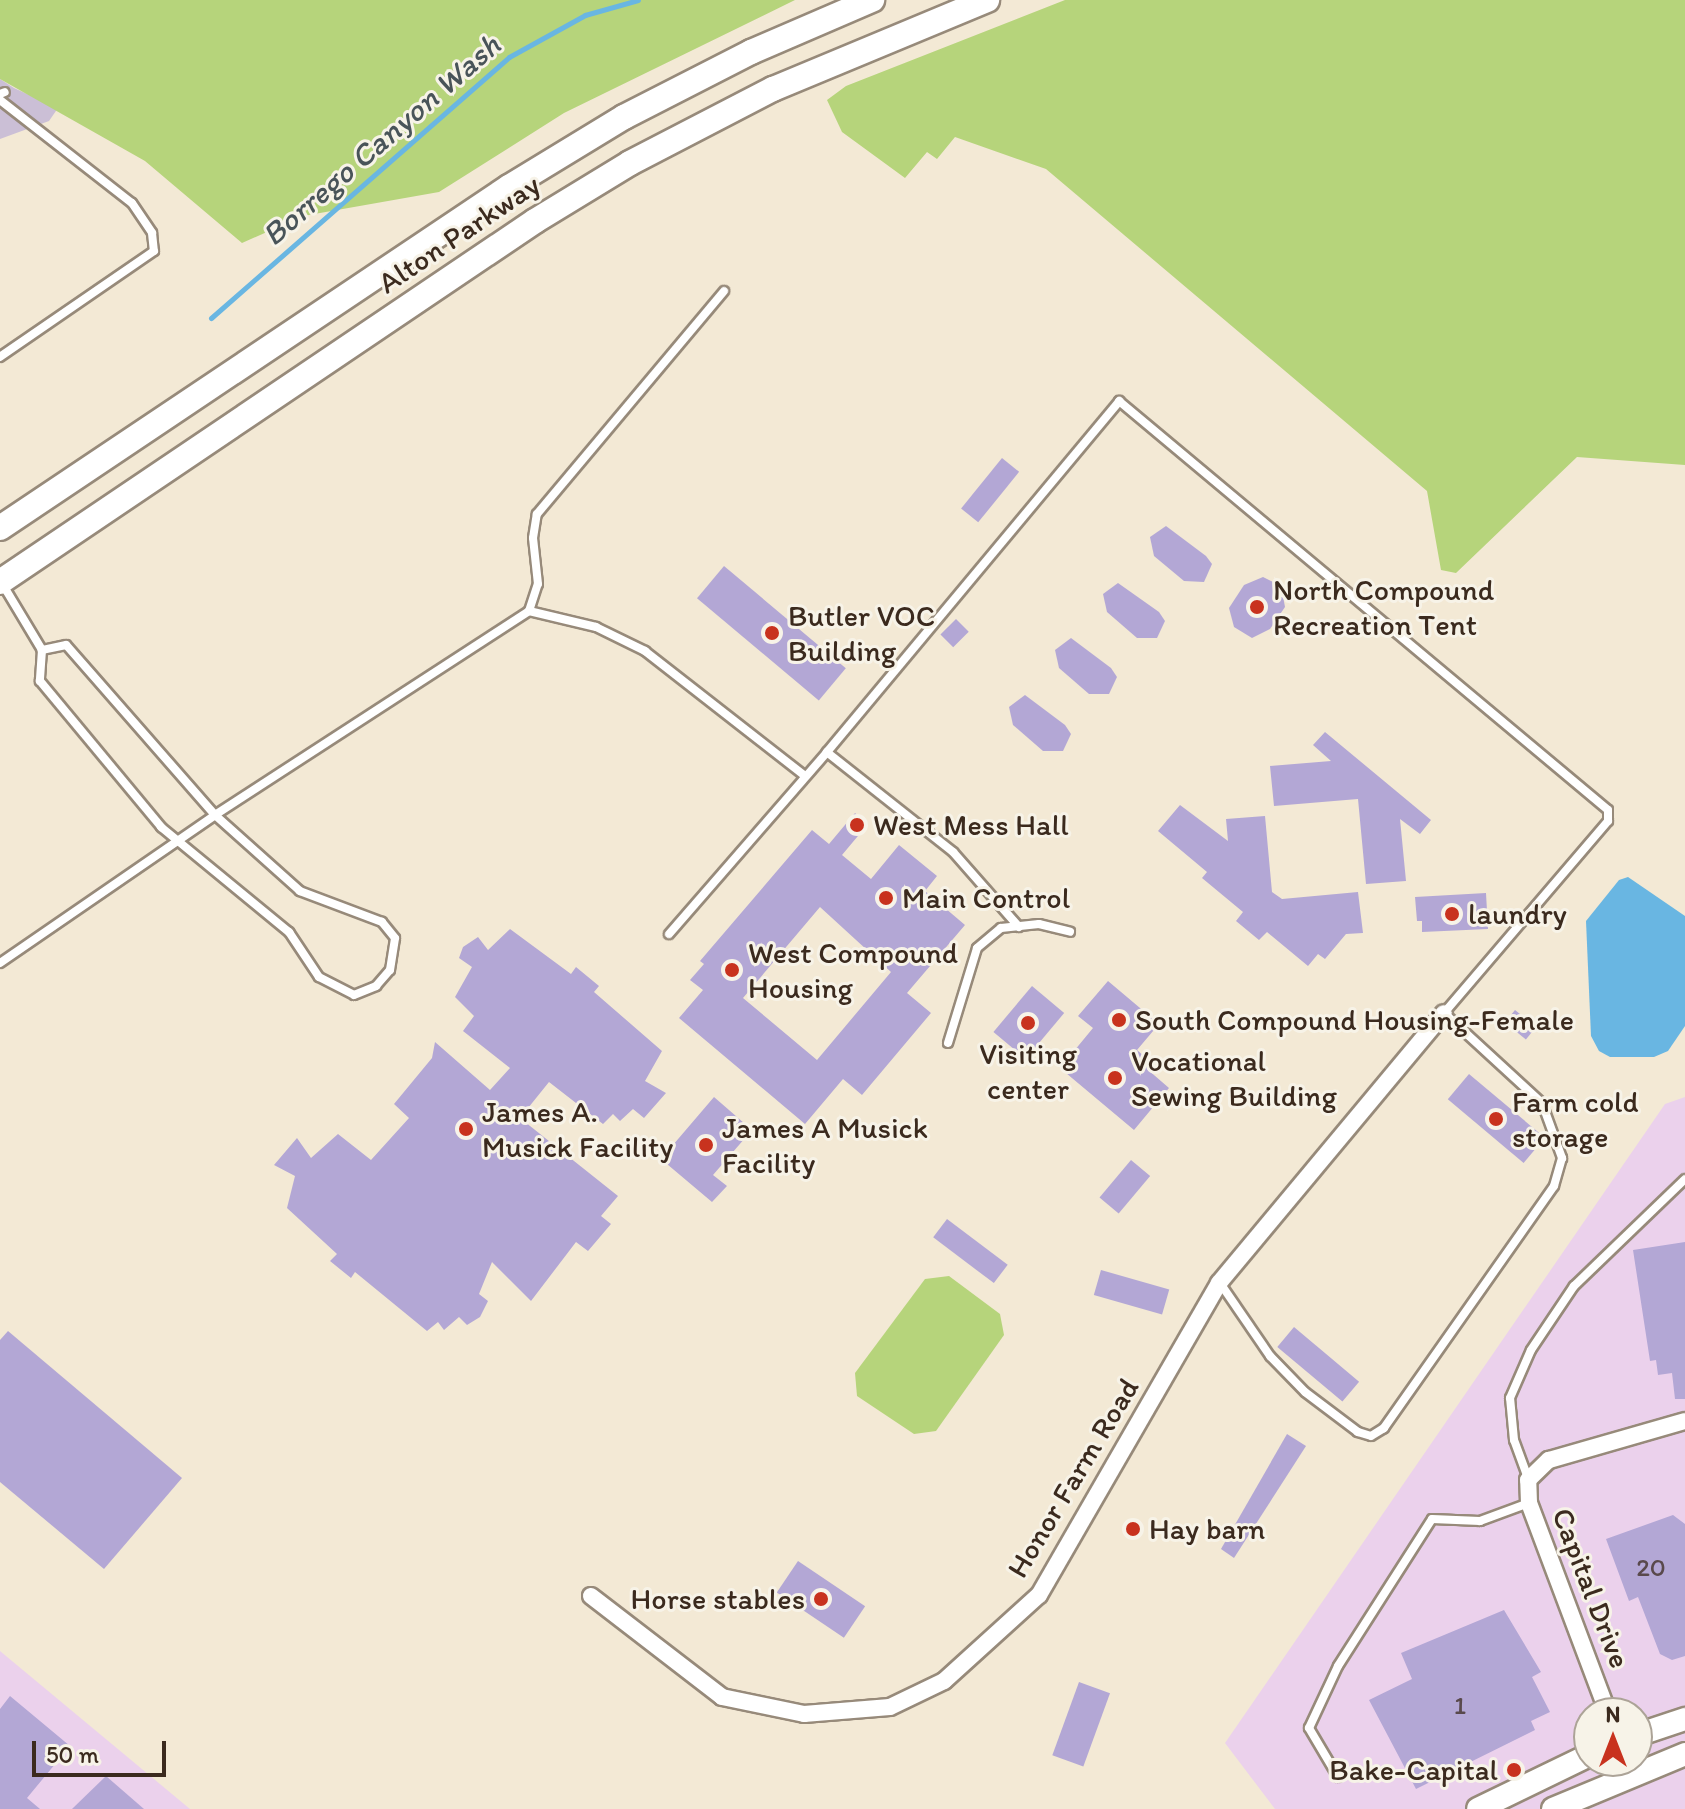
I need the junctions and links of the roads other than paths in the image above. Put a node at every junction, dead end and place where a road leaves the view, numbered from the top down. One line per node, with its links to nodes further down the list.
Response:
1 (872, 0): 6 (main road, Alton Parkway)
2 (987, 0): 7 (main road, Alton Parkway)
3 (2, 95): 5 (lane)
4 (724, 291): 8 (lane)
5 (0, 357)
6 (0, 528)
7 (0, 582): 9 (lane)
8 (529, 611): 11 (lane); 12 (lane)
9 (42, 650): 12 (lane); 13 (lane)
10 (827, 752): 11 (lane); 14 (lane); 18 (lane)
11 (805, 776): 16 (lane)
12 (215, 815): 13 (lane); 13 (lane)
13 (175, 842): 17 (lane)
14 (1019, 927): 15 (lane); 19 (lane)
15 (1070, 932)
16 (669, 934)
17 (0, 963)
18 (1444, 1013): 21 (street, Honor Farm Road); 21 (lane)
19 (948, 1043)
20 (1685, 1179): 23 (lane)
21 (1219, 1283): 25 (street, Honor Farm Road)
22 (1685, 1421): 23 (street)
23 (1528, 1480): 24 (street, Capital Drive)
24 (1529, 1503): 26 (street, Capital Drive); 31 (lane)
25 (591, 1596)
26 (1602, 1697)
27 (1685, 1719): 28 (main road)
28 (1653, 1730)
29 (1685, 1754): 33 (main road)
30 (1573, 1763): 32 (main road)
31 (1338, 1777)
32 (1478, 1809)
33 (1553, 1809)

